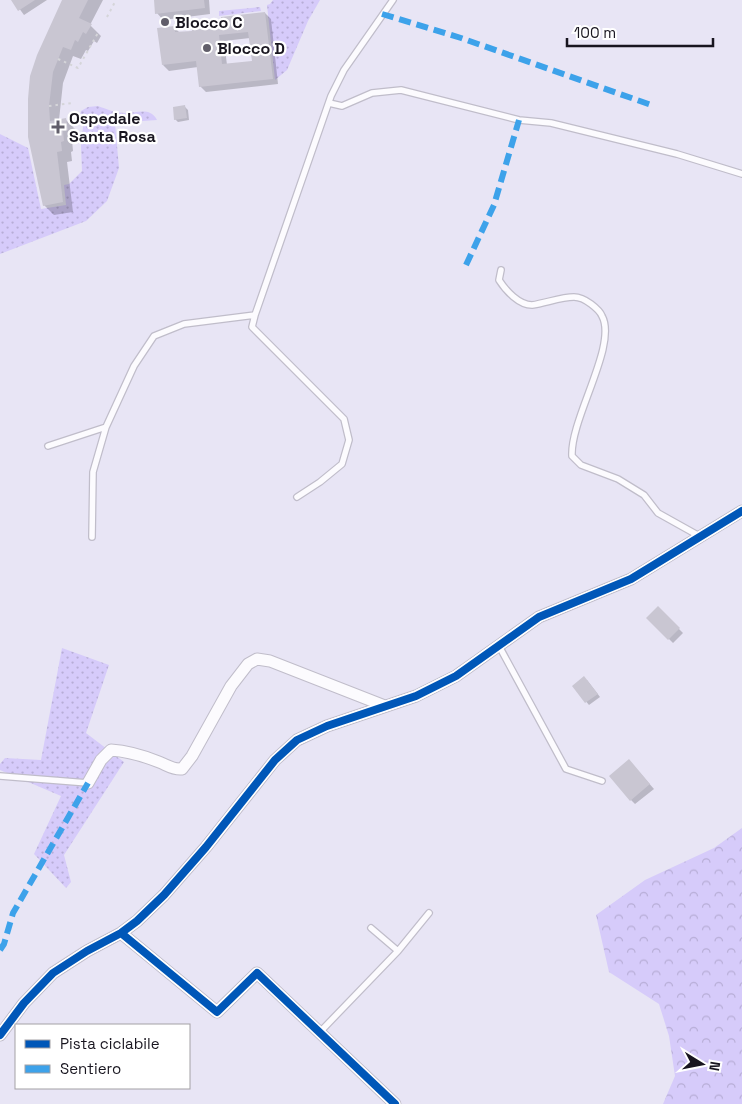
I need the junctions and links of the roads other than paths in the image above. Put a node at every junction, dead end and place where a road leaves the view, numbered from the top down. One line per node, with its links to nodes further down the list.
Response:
1 (393, 0): 2 (lane)
2 (328, 103): 3 (lane); 5 (lane)
3 (742, 174)
4 (501, 270): 11 (lane)
5 (255, 315): 6 (lane); 8 (lane)
6 (106, 427): 7 (lane); 10 (lane)
7 (48, 446)
8 (297, 498)
9 (742, 511): 11 (street)
10 (92, 537)
11 (701, 537): 12 (street)
12 (499, 646): 13 (street); 15 (lane)
13 (385, 706): 16 (street); 19 (street)
14 (0, 776): 16 (lane)
15 (602, 781)
16 (88, 783)
17 (429, 913): 20 (lane)
18 (371, 928): 20 (lane)
19 (121, 934): 21 (street); 22 (street)
20 (398, 951): 21 (lane)
21 (319, 1033): 23 (street)
22 (0, 1035)
23 (395, 1104)

